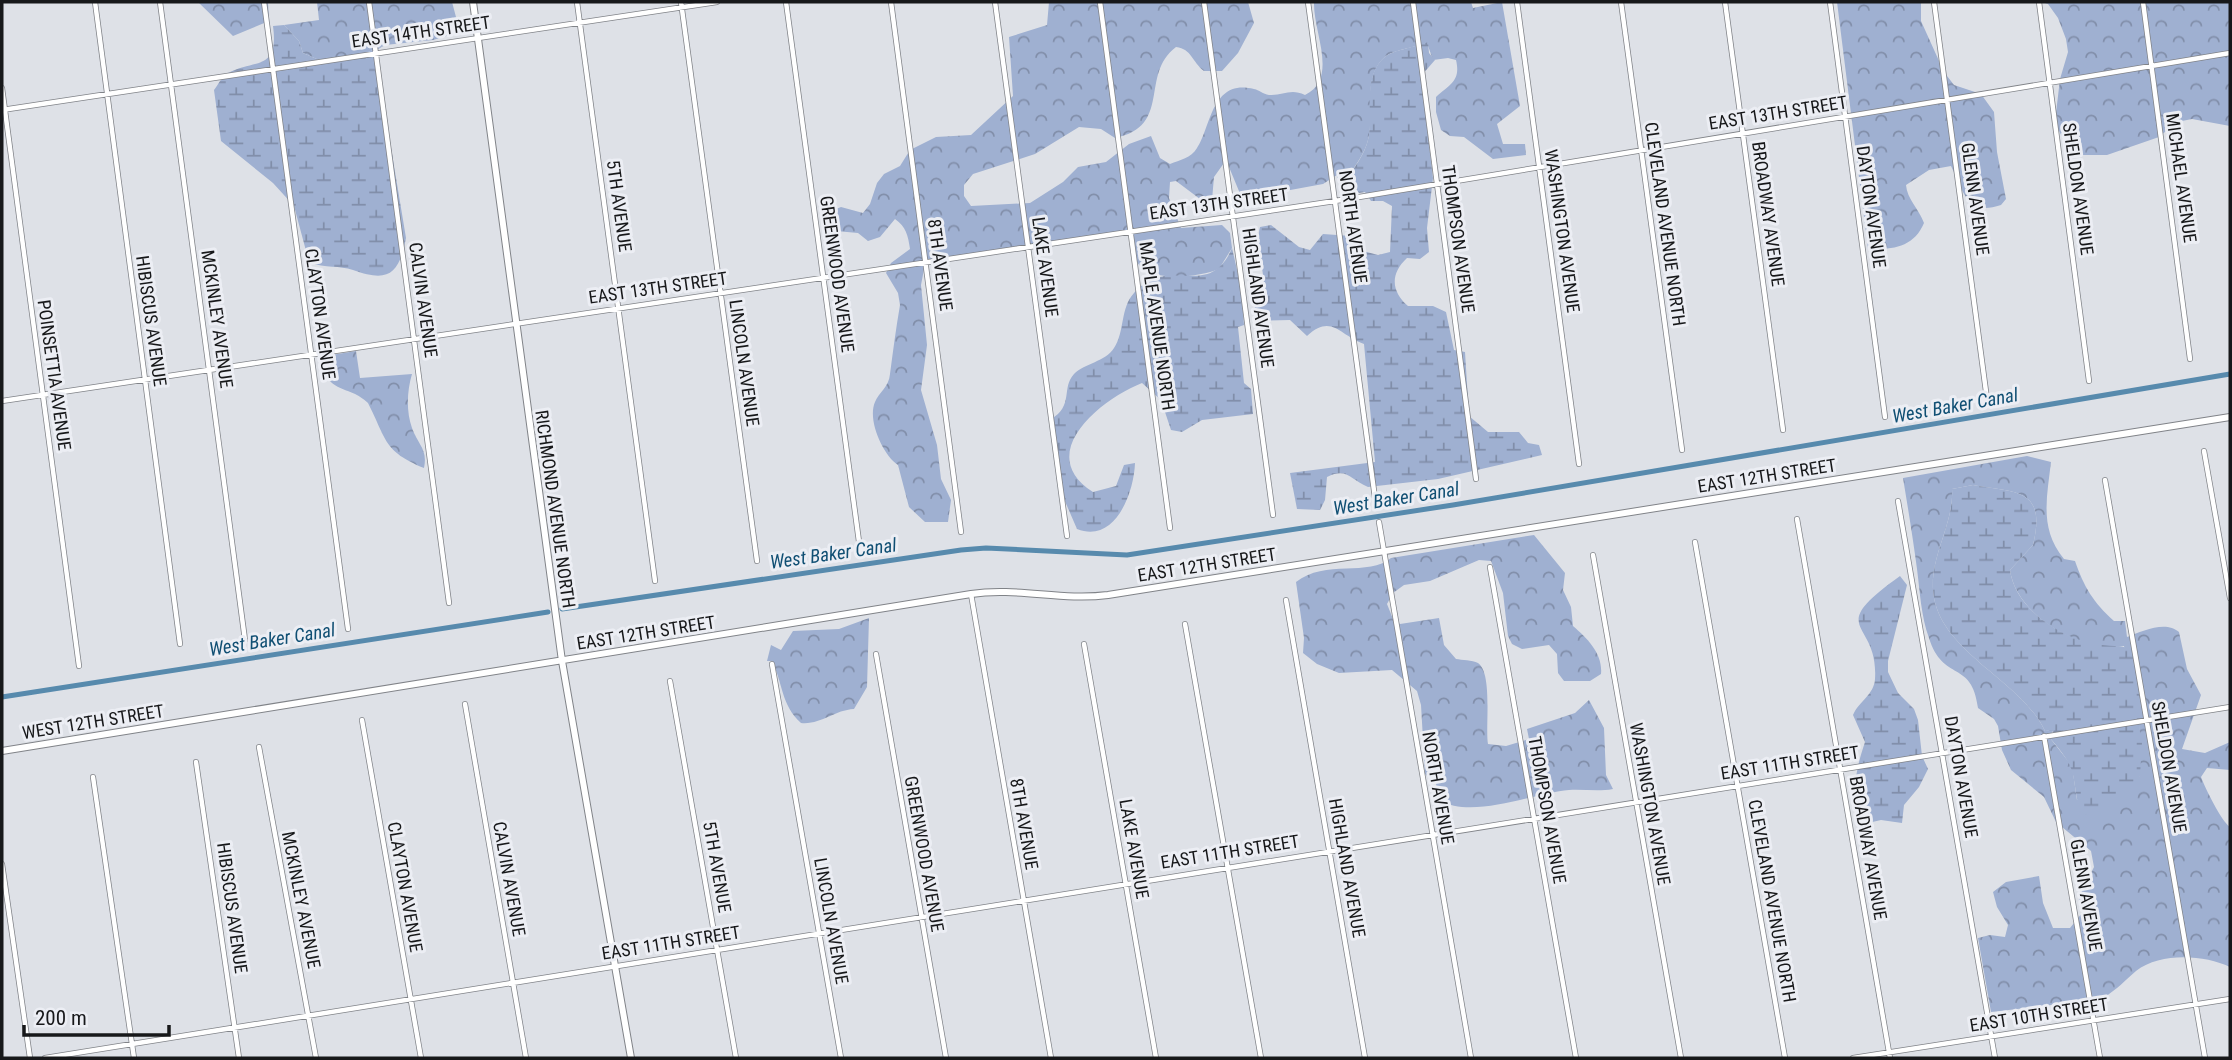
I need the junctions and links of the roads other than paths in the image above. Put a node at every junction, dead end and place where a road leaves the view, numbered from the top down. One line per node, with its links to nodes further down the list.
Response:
1 (95, 2): 32 (street, HIBISCUS AVENUE)
2 (160, 2): 29 (street, MCKINLEY AVENUE)
3 (264, 2): 28 (street, CLAYTON AVENUE)
4 (369, 2): 25 (street, CALVIN AVENUE)
5 (473, 2): 24 (street, RICHMOND AVENUE NORTH)
6 (577, 2): 23 (street, 5TH AVENUE)
7 (717, 2): 22 (street, EAST 14TH STREET)
8 (786, 2): 45 (street, GREENWOOD AVENUE)
9 (891, 2): 44 (street, 8TH AVENUE)
10 (995, 2): 43 (street, LAKE AVENUE)
11 (1100, 2): 42 (street, MAPLE AVENUE NORTH)
12 (1204, 2): 41 (street, HIGHLAND AVENUE)
13 (1308, 2): 40 (street, NORTH AVENUE)
14 (1413, 2): 39 (street, THOMPSON AVENUE)
15 (1517, 2): 38 (street, WASHINGTON AVENUE)
16 (1621, 2): 37 (street, CLEVELAND AVENUE NORTH)
17 (1726, 2): 36 (street, BROADWAY AVENUE)
18 (1830, 2): 35 (street, DAYTON AVENUE)
19 (1934, 2): 33 (street, GLENN AVENUE)
20 (2039, 2): 30 (street, SHELDON AVENUE)
21 (2143, 2): 27 (street, MICHAEL AVENUE)
22 (682, 4): 23 (street, EAST 14TH STREET); 46 (street, LINCOLN AVENUE)
23 (580, 22): 24 (street, EAST 14TH STREET); 47 (street, 5TH AVENUE)
24 (478, 37): 25 (street, EAST 14TH STREET); 48 (street, RICHMOND AVENUE NORTH)
25 (376, 52): 28 (street, EAST 14TH STREET); 49 (street, CALVIN AVENUE)
26 (2230, 53): 27 (street, EAST 13TH STREET)
27 (2152, 66): 30 (street, EAST 13TH STREET); 51 (street, MICHAEL AVENUE)
28 (273, 68): 29 (street, EAST 14TH STREET); 50 (street, CLAYTON AVENUE)
29 (171, 83): 32 (street, EAST 14TH STREET); 52 (street, MCKINLEY AVENUE)
30 (2049, 83): 33 (street, EAST 13TH STREET); 54 (street, SHELDON AVENUE)
31 (2, 88): 34 (street, POINSETTIA AVENUE)
32 (107, 93): 34 (street, EAST 14TH STREET); 53 (street, HIBISCUS AVENUE)
33 (1947, 100): 35 (street, EAST 13TH STREET); 56 (street, GLENN AVENUE)
34 (3, 109): 55 (street, POINSETTIA AVENUE)
35 (1845, 116): 36 (street, EAST 13TH STREET); 59 (street, DAYTON AVENUE)
36 (1743, 133): 37 (street, EAST 13TH STREET); 60 (street, BROADWAY AVENUE)
37 (1641, 150): 38 (street, EAST 13TH STREET); 61 (street, CLEVELAND AVENUE NORTH)
38 (1539, 167): 39 (street, EAST 13TH STREET); 63 (street, WASHINGTON AVENUE)
39 (1437, 184): 40 (street, EAST 13TH STREET); 64 (street, THOMPSON AVENUE)
40 (1335, 201): 41 (street, EAST 13TH STREET); 66 (street, NORTH AVENUE)
41 (1233, 216): 42 (street, EAST 13TH STREET); 68 (street, HIGHLAND AVENUE)
42 (1130, 231): 43 (street, EAST 13TH STREET); 71 (street, MAPLE AVENUE NORTH)
43 (1028, 247): 44 (street, EAST 13TH STREET); 73 (street, LAKE AVENUE)
44 (926, 262): 45 (street, EAST 13TH STREET); 72 (street, 8TH AVENUE)
45 (823, 277): 46 (street, EAST 13TH STREET); 75 (street, GREENWOOD AVENUE)
46 (721, 292): 47 (street, EAST 13TH STREET); 78 (street, LINCOLN AVENUE)
47 (618, 308): 48 (street, EAST 13TH STREET); 80 (street, 5TH AVENUE)
48 (516, 323): 49 (street, EAST 13TH STREET); 91 (street, RICHMOND AVENUE NORTH)
49 (414, 338): 50 (street, EAST 13TH STREET); 84 (street, CALVIN AVENUE)
50 (312, 354): 52 (street, EAST 13TH STREET); 86 (street, CLAYTON AVENUE)
51 (2190, 359)
52 (209, 369): 53 (street, EAST 13TH STREET); 87 (street, MCKINLEY AVENUE)
53 (145, 379): 55 (street, EAST 13TH STREET); 88 (street, HIBISCUS AVENUE)
54 (2089, 381)
55 (42, 395): 57 (street, EAST 13TH STREET); 93 (street, POINSETTIA AVENUE)
56 (1987, 399)
57 (2, 401)
58 (2230, 416): 76 (street, EAST 12TH STREET)
59 (1885, 417)
60 (1783, 430)
61 (1682, 450)
62 (2204, 451): 82 (street)
63 (1579, 464)
64 (1476, 479)
65 (2105, 480): 98 (street, SHELDON AVENUE)
66 (1375, 498)
67 (1898, 500): 103 (street, DAYTON AVENUE)
68 (1273, 515)
69 (1797, 519): 105 (street, BROADWAY AVENUE)
70 (1379, 522): 76 (street, NORTH AVENUE)
71 (1170, 528)
72 (961, 532)
73 (1067, 536)
74 (1695, 542): 107 (street, CLEVELAND AVENUE NORTH)
75 (859, 549)
76 (1382, 551): 81 (street, EAST 12TH STREET); 110 (street, NORTH AVENUE)
77 (1593, 555): 108 (street, WASHINGTON AVENUE)
78 (757, 561)
79 (1490, 568): 109 (street, THOMPSON AVENUE)
80 (655, 581)
81 (971, 594): 91 (street, EAST 12TH STREET); 115 (street, 8TH AVENUE)
82 (2230, 598)
83 (1286, 600): 111 (street, HIGHLAND AVENUE)
84 (449, 603)
85 (1185, 624): 113 (street)
86 (348, 629)
87 (246, 640)
88 (180, 644)
89 (1084, 644): 114 (street, LAKE AVENUE)
90 (876, 654): 116 (street, GREENWOOD AVENUE)
91 (562, 661): 99 (street, EAST 12TH STREET); 119 (street, RICHMOND AVENUE NORTH)
92 (772, 664): 117 (street, LINCOLN AVENUE)
93 (79, 667)
94 (670, 681): 118 (street, 5TH AVENUE)
95 (464, 704): 120 (street, CALVIN AVENUE)
96 (2230, 707): 98 (street, EAST 11TH STREET)
97 (362, 720): 122 (street, CLAYTON AVENUE)
98 (2147, 720): 100 (street, EAST 11TH STREET); 123 (street, SHELDON AVENUE)
99 (188, 722): 102 (street, WEST 12TH STREET)
100 (2044, 736): 103 (street, EAST 11TH STREET); 125 (street, GLENN AVENUE)
101 (258, 747): 124 (street, MCKINLEY AVENUE)
102 (2, 751)
103 (1942, 753): 105 (street, EAST 11TH STREET); 127 (street, DAYTON AVENUE)
104 (196, 762): 126 (street, HIBISCUS AVENUE)
105 (1840, 769): 107 (street, EAST 11TH STREET); 129 (street, BROADWAY AVENUE)
106 (93, 777): 128 (street)
107 (1738, 785): 108 (street, EAST 11TH STREET); 148 (street, CLEVELAND AVENUE NORTH)
108 (1636, 801): 109 (street, EAST 11TH STREET); 147 (street, WASHINGTON AVENUE)
109 (1534, 818): 110 (street, EAST 11TH STREET); 146 (street, THOMPSON AVENUE)
110 (1431, 834): 111 (street, EAST 11TH STREET); 145 (street, NORTH AVENUE)
111 (1330, 850): 113 (street, EAST 11TH STREET); 144 (street, HIGHLAND AVENUE)
112 (2, 864): 130 (street)
113 (1228, 867): 114 (street, EAST 11TH STREET); 143 (street)
114 (1126, 883): 115 (street, EAST 11TH STREET); 142 (street, LAKE AVENUE)
115 (1023, 900): 116 (street, EAST 11TH STREET); 141 (street, 8TH AVENUE)
116 (921, 916): 117 (street, EAST 11TH STREET); 140 (street, GREENWOOD AVENUE)
117 (819, 933): 118 (street, EAST 11TH STREET); 139 (street, LINCOLN AVENUE)
118 (717, 950): 119 (street, EAST 11TH STREET); 138 (street, 5TH AVENUE)
119 (615, 967): 120 (street, EAST 11TH STREET); 137 (street, RICHMOND AVENUE NORTH)
120 (513, 983): 122 (street, EAST 11TH STREET); 136 (street, CALVIN AVENUE)
121 (2230, 999): 123 (street, EAST 10TH STREET)
122 (411, 1000): 124 (street, EAST 11TH STREET); 135 (street, CLAYTON AVENUE)
123 (2196, 1004): 125 (street, EAST 10TH STREET); 152 (street, SHELDON AVENUE)
124 (309, 1016): 126 (street, EAST 11TH STREET); 134 (street, MCKINLEY AVENUE)
125 (2094, 1020): 127 (street, EAST 10TH STREET); 151 (street, GLENN AVENUE)
126 (235, 1028): 128 (street, EAST 11TH STREET); 133 (street, HIBISCUS AVENUE)
127 (1992, 1036): 129 (street, EAST 10TH STREET); 150 (street, DAYTON AVENUE)
128 (132, 1044): 131 (street, EAST 11TH STREET); 132 (street)
129 (1890, 1055): 149 (street, EAST 10TH STREET)
130 (30, 1058)
131 (45, 1058)
132 (134, 1058)
133 (239, 1058)
134 (316, 1058)
135 (421, 1058)
136 (526, 1058)
137 (631, 1058)
138 (736, 1058)
139 (841, 1058)
140 (946, 1058)
141 (1051, 1058)
142 (1156, 1058)
143 (1261, 1058)
144 (1365, 1058)
145 (1471, 1058)
146 (1576, 1058)
147 (1681, 1058)
148 (1785, 1058)
149 (1853, 1058)
150 (1996, 1058)
151 (2101, 1058)
152 (2205, 1058)

